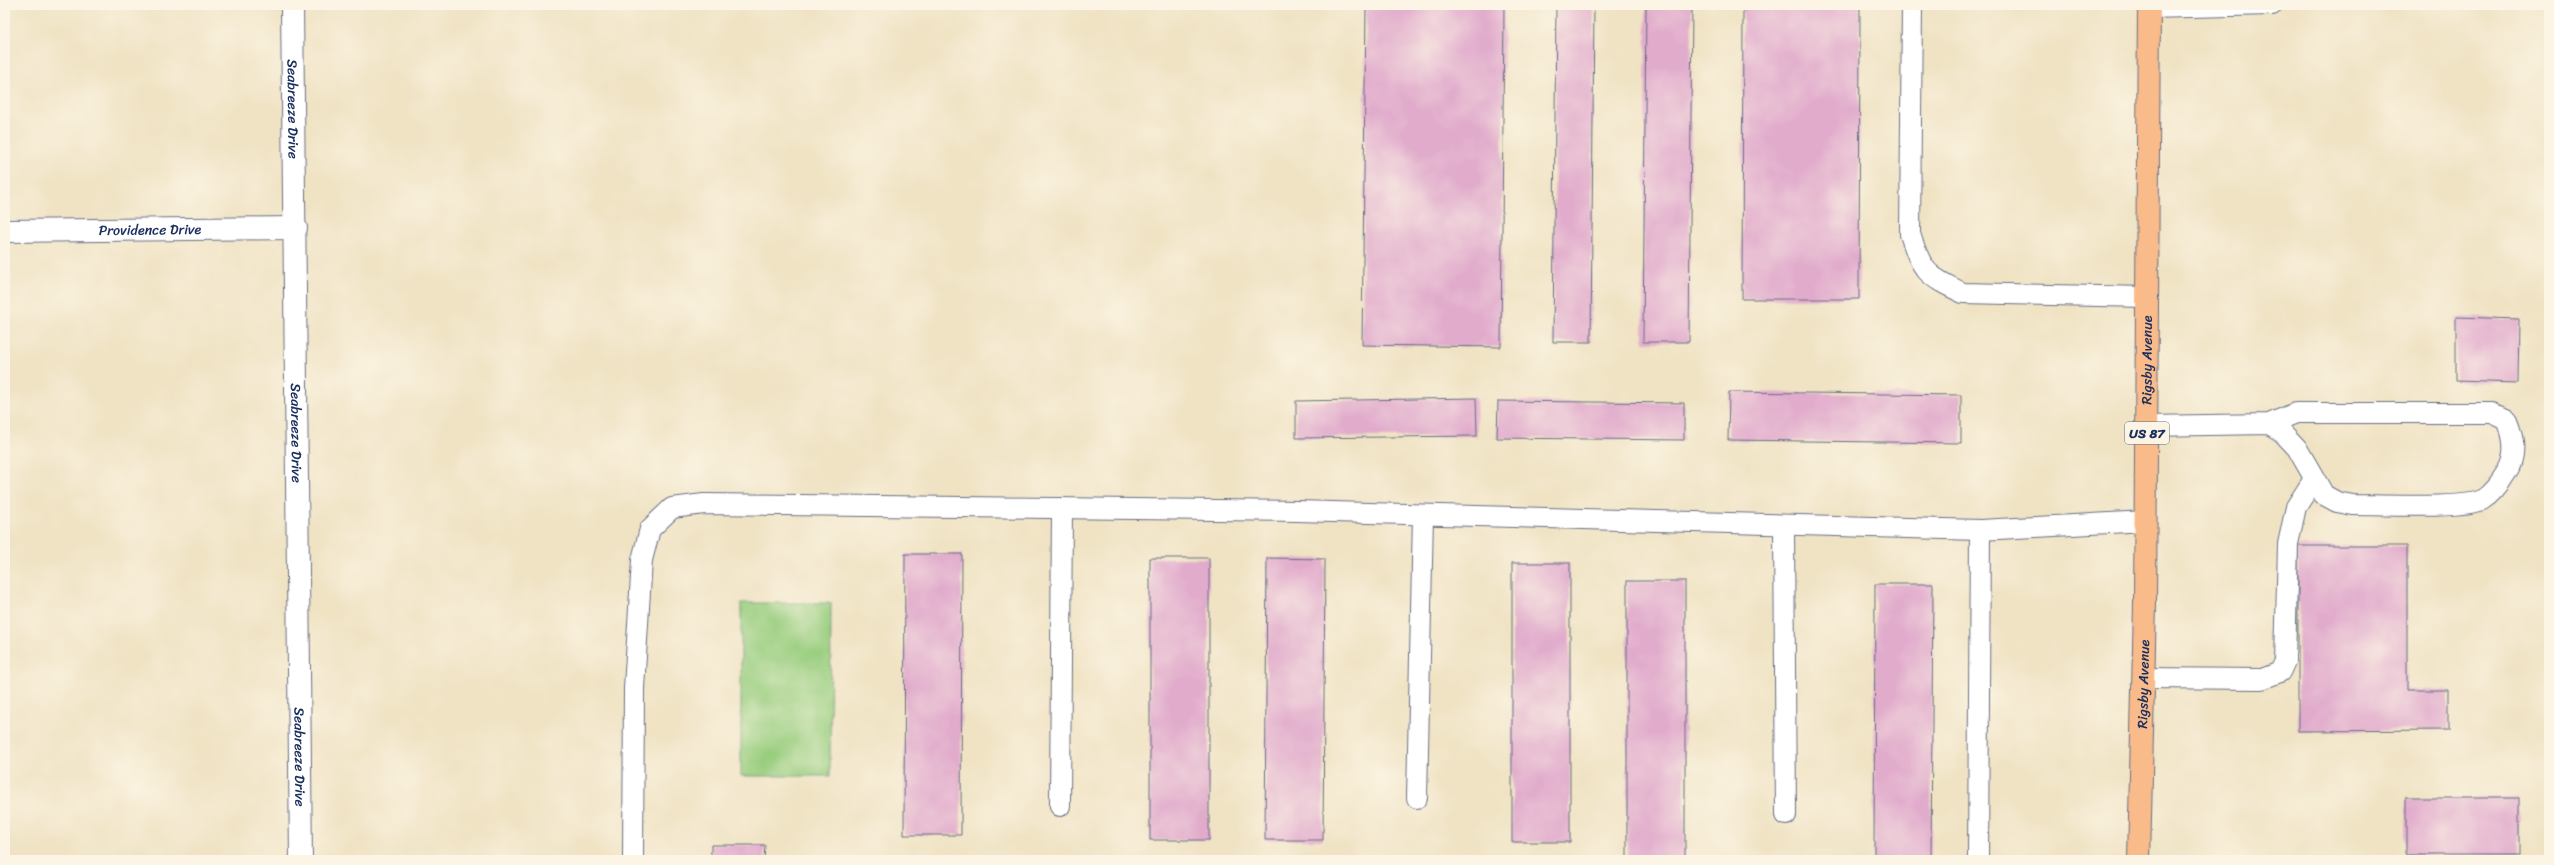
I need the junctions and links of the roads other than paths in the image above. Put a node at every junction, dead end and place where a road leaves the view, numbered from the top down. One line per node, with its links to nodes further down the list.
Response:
1 (292, 5): 5 (street, Seabreeze Drive)
2 (1912, 5): 7 (lane)
3 (2272, 5): 4 (lane)
4 (2149, 7): 7 (main road, Rigsby Avenue / US 87)
5 (296, 228): 6 (street, Providence Drive); 20 (street, Seabreeze Drive)
6 (5, 231)
7 (2147, 297): 9 (main road, Rigsby Avenue / US 87)
8 (2269, 424): 9 (lane); 10 (lane); 10 (lane)
9 (2147, 426): 13 (main road, Rigsby Avenue / US 87)
10 (2314, 479): 16 (lane)
11 (1062, 508): 12 (lane); 18 (lane); 21 (lane)
12 (1423, 515): 14 (lane); 17 (lane)
13 (2146, 521): 15 (lane); 16 (main road, Rigsby Avenue / US 87)
14 (1784, 526): 15 (lane); 19 (lane)
15 (1980, 530): 22 (lane)
16 (2143, 678): 23 (main road, Rigsby Avenue / US 87)
17 (1417, 798)
18 (1060, 806)
19 (1786, 814)
20 (301, 860)
21 (633, 860)
22 (1978, 860)
23 (2139, 860)

